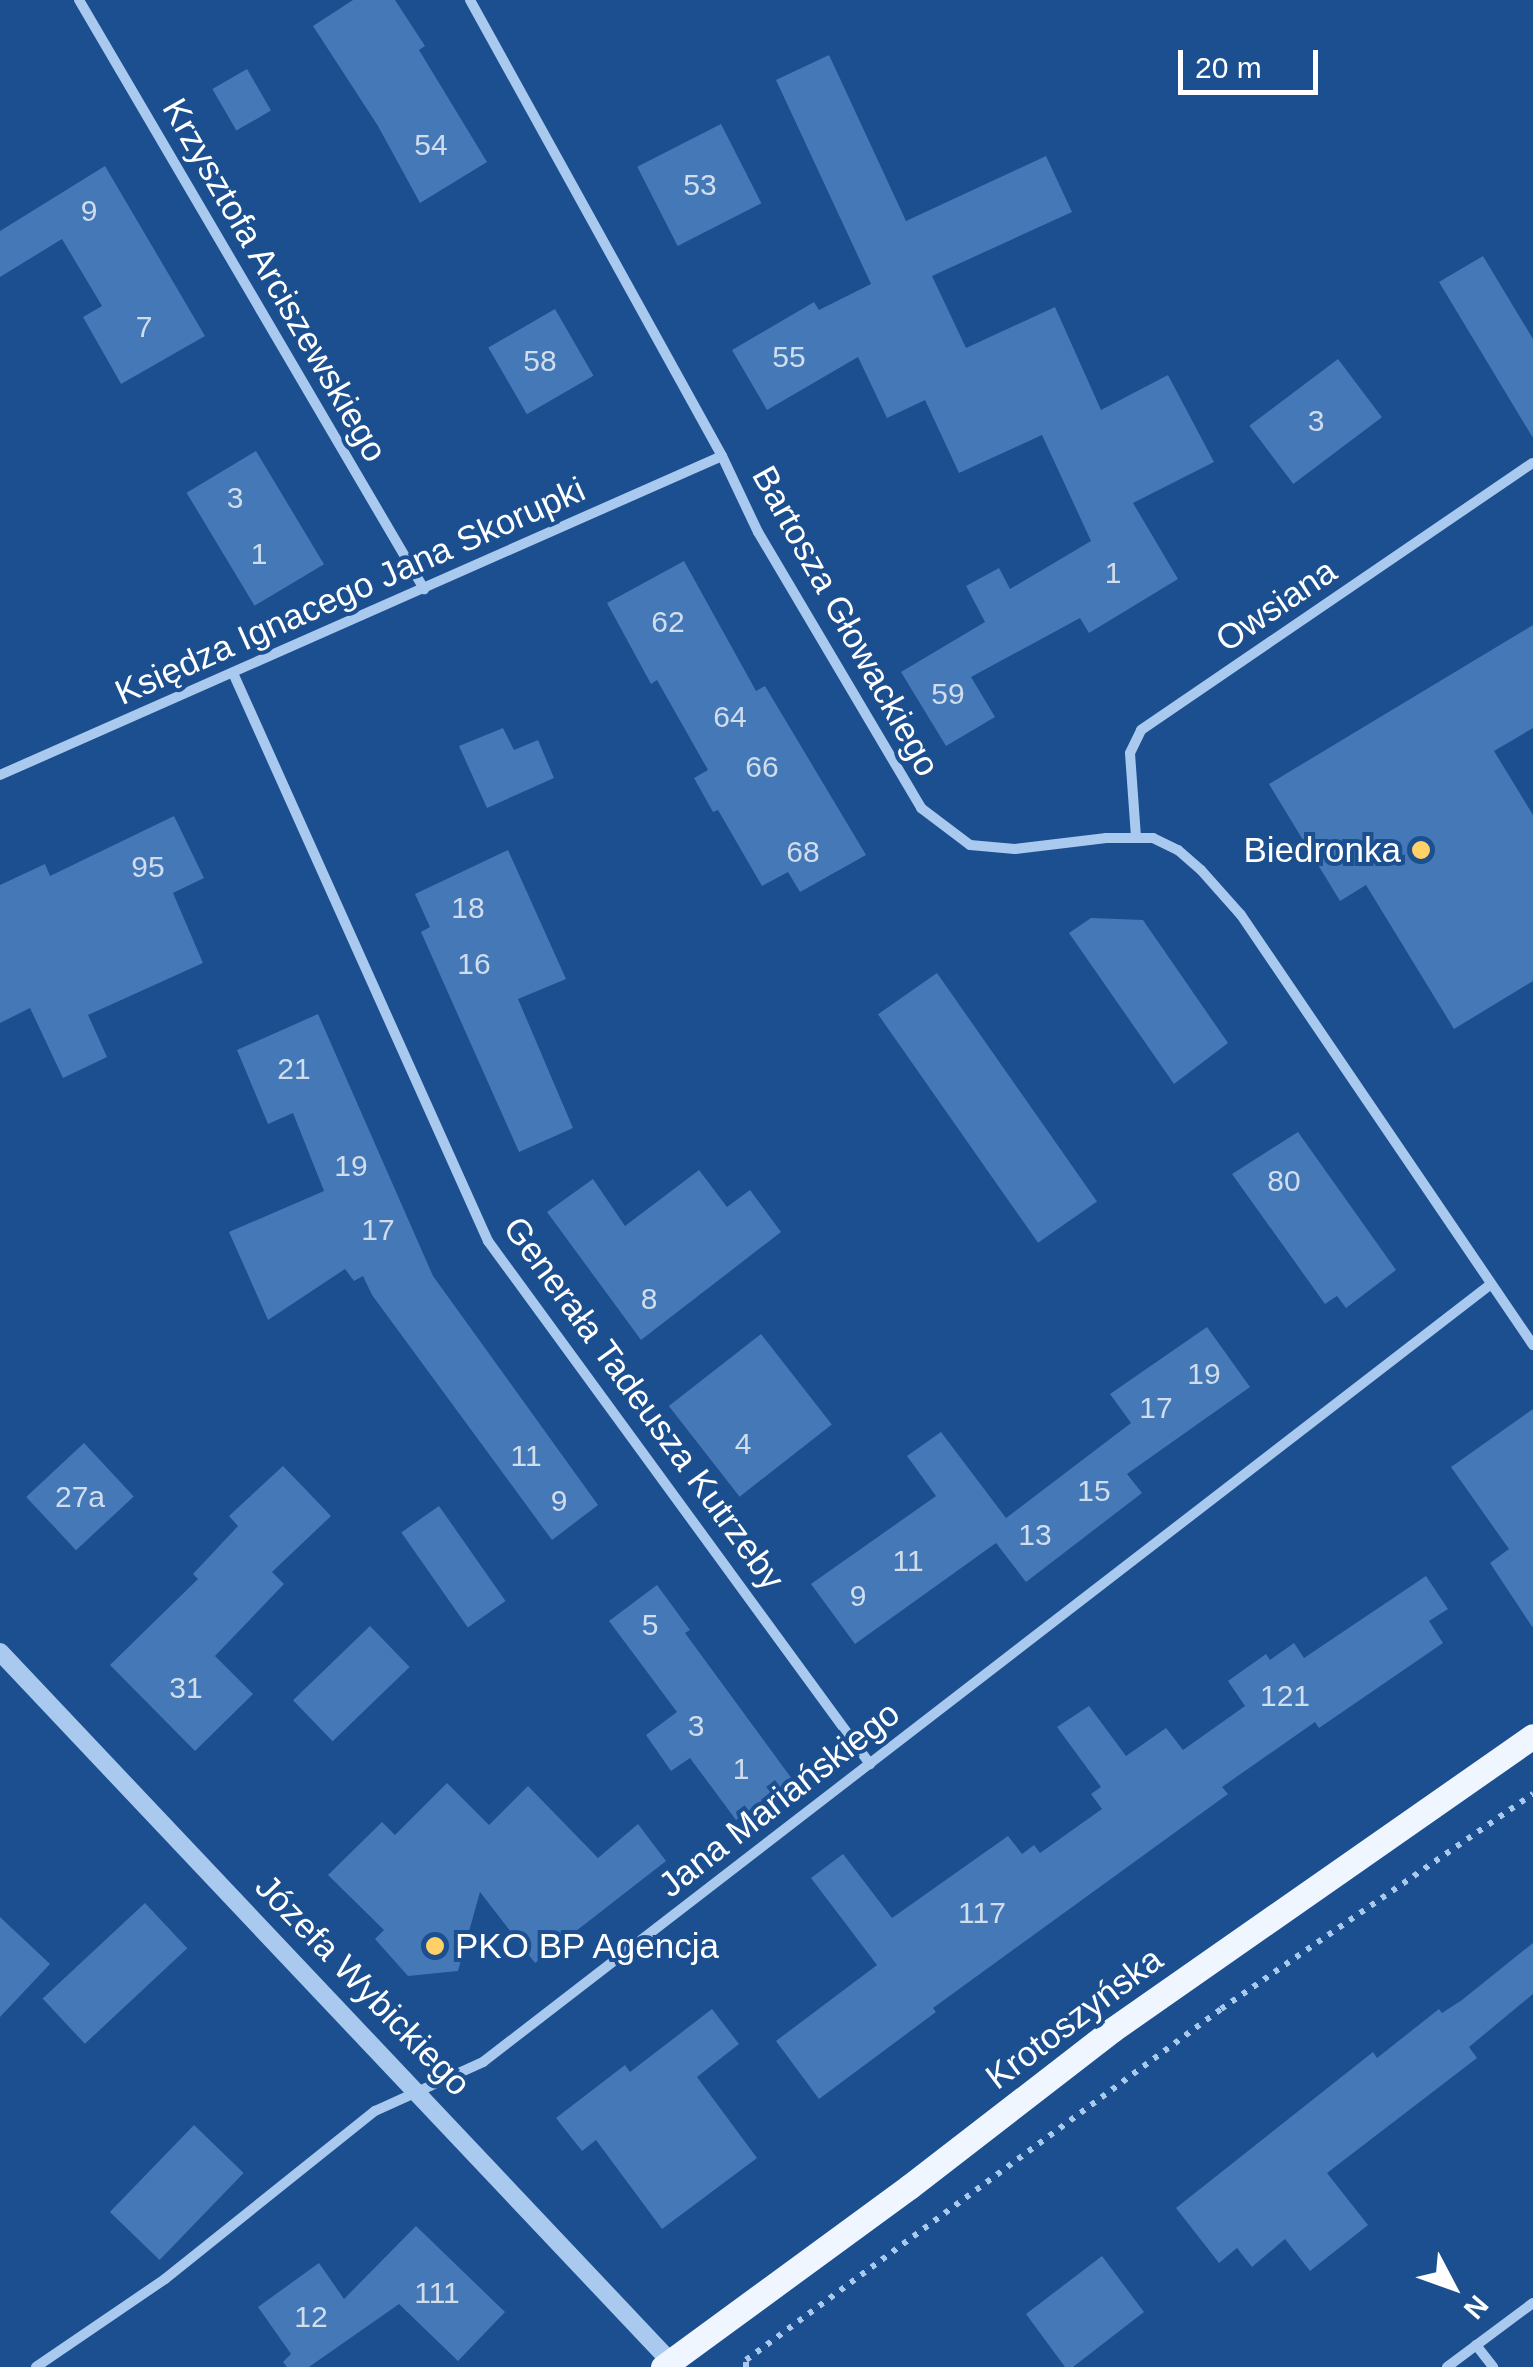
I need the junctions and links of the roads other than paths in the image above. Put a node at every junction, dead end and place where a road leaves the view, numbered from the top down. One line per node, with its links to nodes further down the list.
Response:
1 (78, 0): 5 (street, Krzysztofa Arciszewskiego)
2 (470, 0): 3 (street, Bartosza Głowackiego)
3 (722, 456): 5 (street, Księdza Ignacego Jana Skorupki); 8 (street, Bartosza Głowackiego)
4 (1533, 463): 8 (street, Owsiana)
5 (424, 589): 6 (street, Księdza Ignacego Jana Skorupki)
6 (233, 673): 7 (street, Księdza Ignacego Jana Skorupki); 13 (street, Generała Tadeusza Kutrzeby)
7 (0, 775)
8 (1136, 837): 9 (street, Bartosza Głowackiego)
9 (1490, 1284): 10 (street, Bartosza Głowackiego); 13 (street, Jana Mariańskiego)
10 (1533, 1345)
11 (0, 1652): 14 (street, Józefa Wybickiego)
12 (1533, 1736): 17 (main road, Krotoszyńska)
13 (870, 1764): 14 (street, Jana Mariańskiego)
14 (419, 2090): 17 (street, Józefa Wybickiego); 18 (street, Jana Mariańskiego)
15 (1533, 2302): 16 (street)
16 (1476, 2345): 19 (street); 20 (street)
17 (670, 2365)
18 (36, 2367)
19 (1446, 2367)
20 (1493, 2367)

